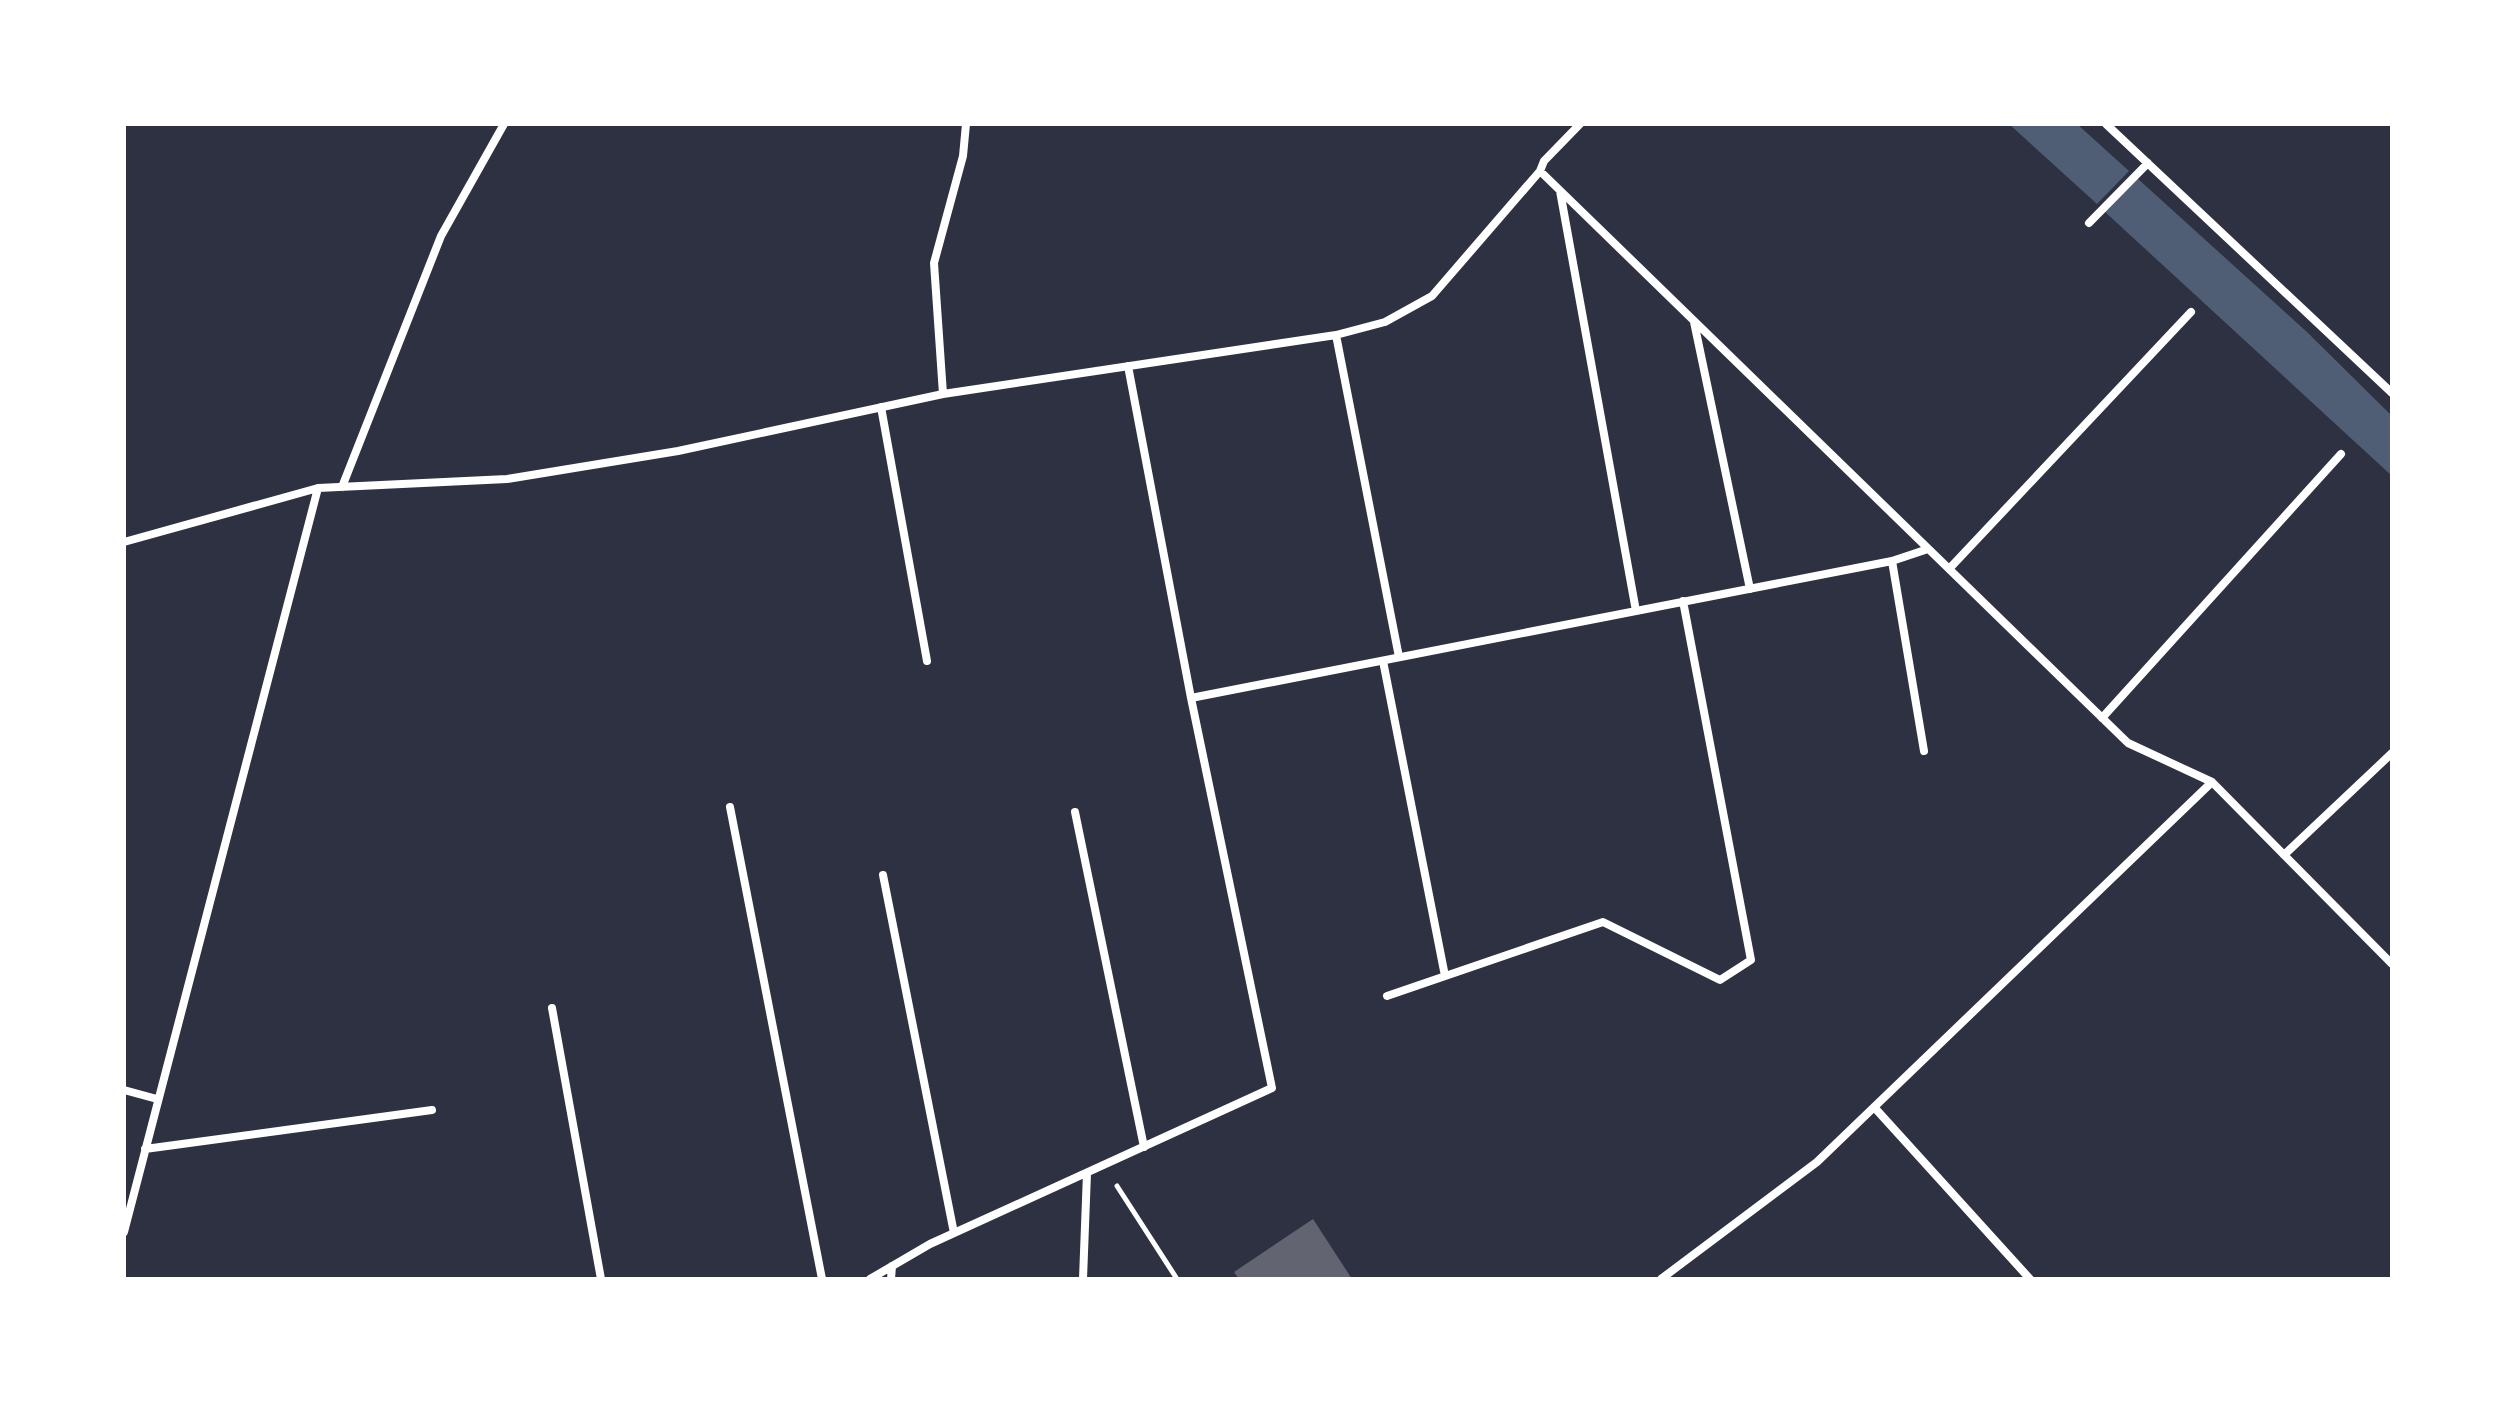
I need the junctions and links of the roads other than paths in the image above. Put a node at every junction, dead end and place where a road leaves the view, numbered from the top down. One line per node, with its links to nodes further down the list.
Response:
1 (504, 124): 17 (street)
2 (966, 124): 14 (street)
3 (1580, 124): 6 (street)
4 (2106, 124): 5 (street)
5 (2148, 163): 8 (street); 13 (street)
6 (1540, 171): 7 (street); 11 (street)
7 (1560, 190): 10 (street); 25 (street)
8 (2089, 223)
9 (2191, 312): 22 (street)
10 (1694, 321): 20 (street); 23 (street)
11 (1336, 335): 12 (street); 26 (street)
12 (1128, 366): 14 (street); 29 (street)
13 (2392, 393)
14 (943, 394): 15 (street)
15 (881, 407): 17 (street); 27 (street)
16 (2341, 454): 30 (street)
17 (342, 487): 18 (street)
18 (318, 488): 19 (street); 43 (street)
19 (124, 542)
20 (1928, 549): 21 (street); 22 (street)
21 (1892, 561): 23 (street); 31 (street)
22 (1949, 569): 30 (street)
23 (1750, 589): 24 (street)
24 (1683, 601): 25 (street); 39 (street)
25 (1636, 611): 26 (street)
26 (1399, 657): 28 (street)
27 (927, 661)
28 (1383, 661): 29 (street); 39 (street)
29 (1191, 698): 46 (street)
30 (2102, 718): 33 (street)
31 (1924, 751)
32 (2392, 753): 36 (street)
33 (2212, 782): 36 (street); 44 (street)
34 (730, 807): 53 (street)
35 (1075, 812): 46 (street)
36 (2284, 855): 38 (street)
37 (883, 875): 50 (street)
38 (2392, 964)
39 (1445, 976): 40 (street)
40 (1387, 996)
41 (552, 1008): 52 (street)
42 (124, 1090): 43 (street)
43 (157, 1099): 47 (street)
44 (1874, 1107): 57 (street); 58 (street)
45 (432, 1110): 47 (street)
46 (1144, 1147): 48 (street)
47 (145, 1149): 49 (street)
48 (1087, 1173): 50 (street); 56 (street)
49 (124, 1232)
50 (954, 1233): 51 (street)
51 (892, 1266): 54 (street); 55 (street)
52 (601, 1279)
53 (822, 1279)
54 (870, 1279)
55 (891, 1279)
56 (1083, 1279)
57 (1661, 1279)
58 (2030, 1279)

